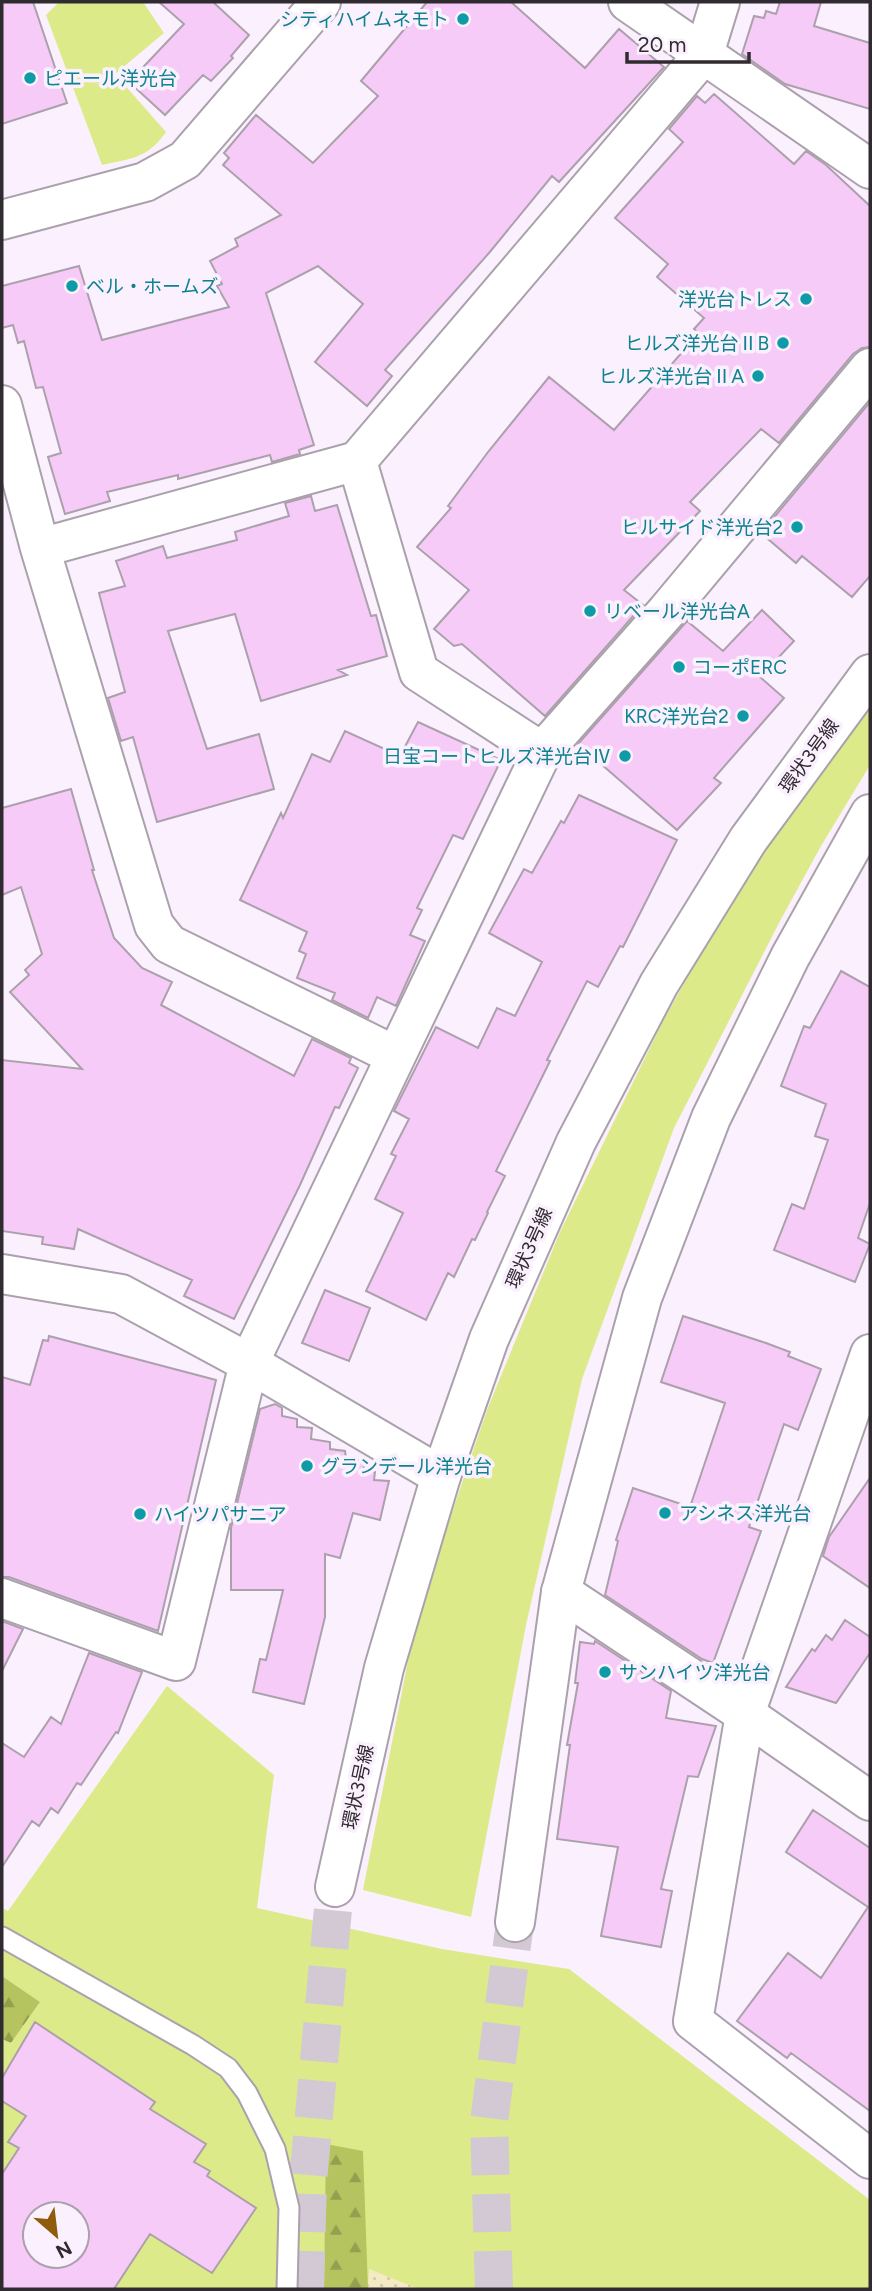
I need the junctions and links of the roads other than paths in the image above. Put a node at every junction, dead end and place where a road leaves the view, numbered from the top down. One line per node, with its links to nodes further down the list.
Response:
1 (321, 2): 6 (street)
2 (628, 2): 4 (street)
3 (720, 2): 4 (street)
4 (705, 54): 5 (street); 9 (street)
5 (870, 169)
6 (2, 220)
7 (870, 368): 12 (street)
8 (2, 405): 10 (street)
9 (357, 461): 10 (street); 12 (street)
10 (40, 548): 14 (street)
11 (870, 674): 18 (street, 環状3号線)
12 (542, 752): 14 (street)
13 (870, 814): 19 (street)
14 (396, 1056): 16 (street)
15 (2, 1273): 16 (street)
16 (249, 1363): 18 (street); 20 (street)
17 (867, 1372): 21 (street)
18 (441, 1476): 23 (street, 環状3号線)
19 (561, 1592): 21 (street); 24 (street)
20 (2, 1598)
21 (745, 1714): 22 (street); 26 (street)
22 (870, 1801)
23 (335, 1888)
24 (515, 1922)
25 (2, 1937): 27 (lane)
26 (870, 2159)
27 (287, 2289)

